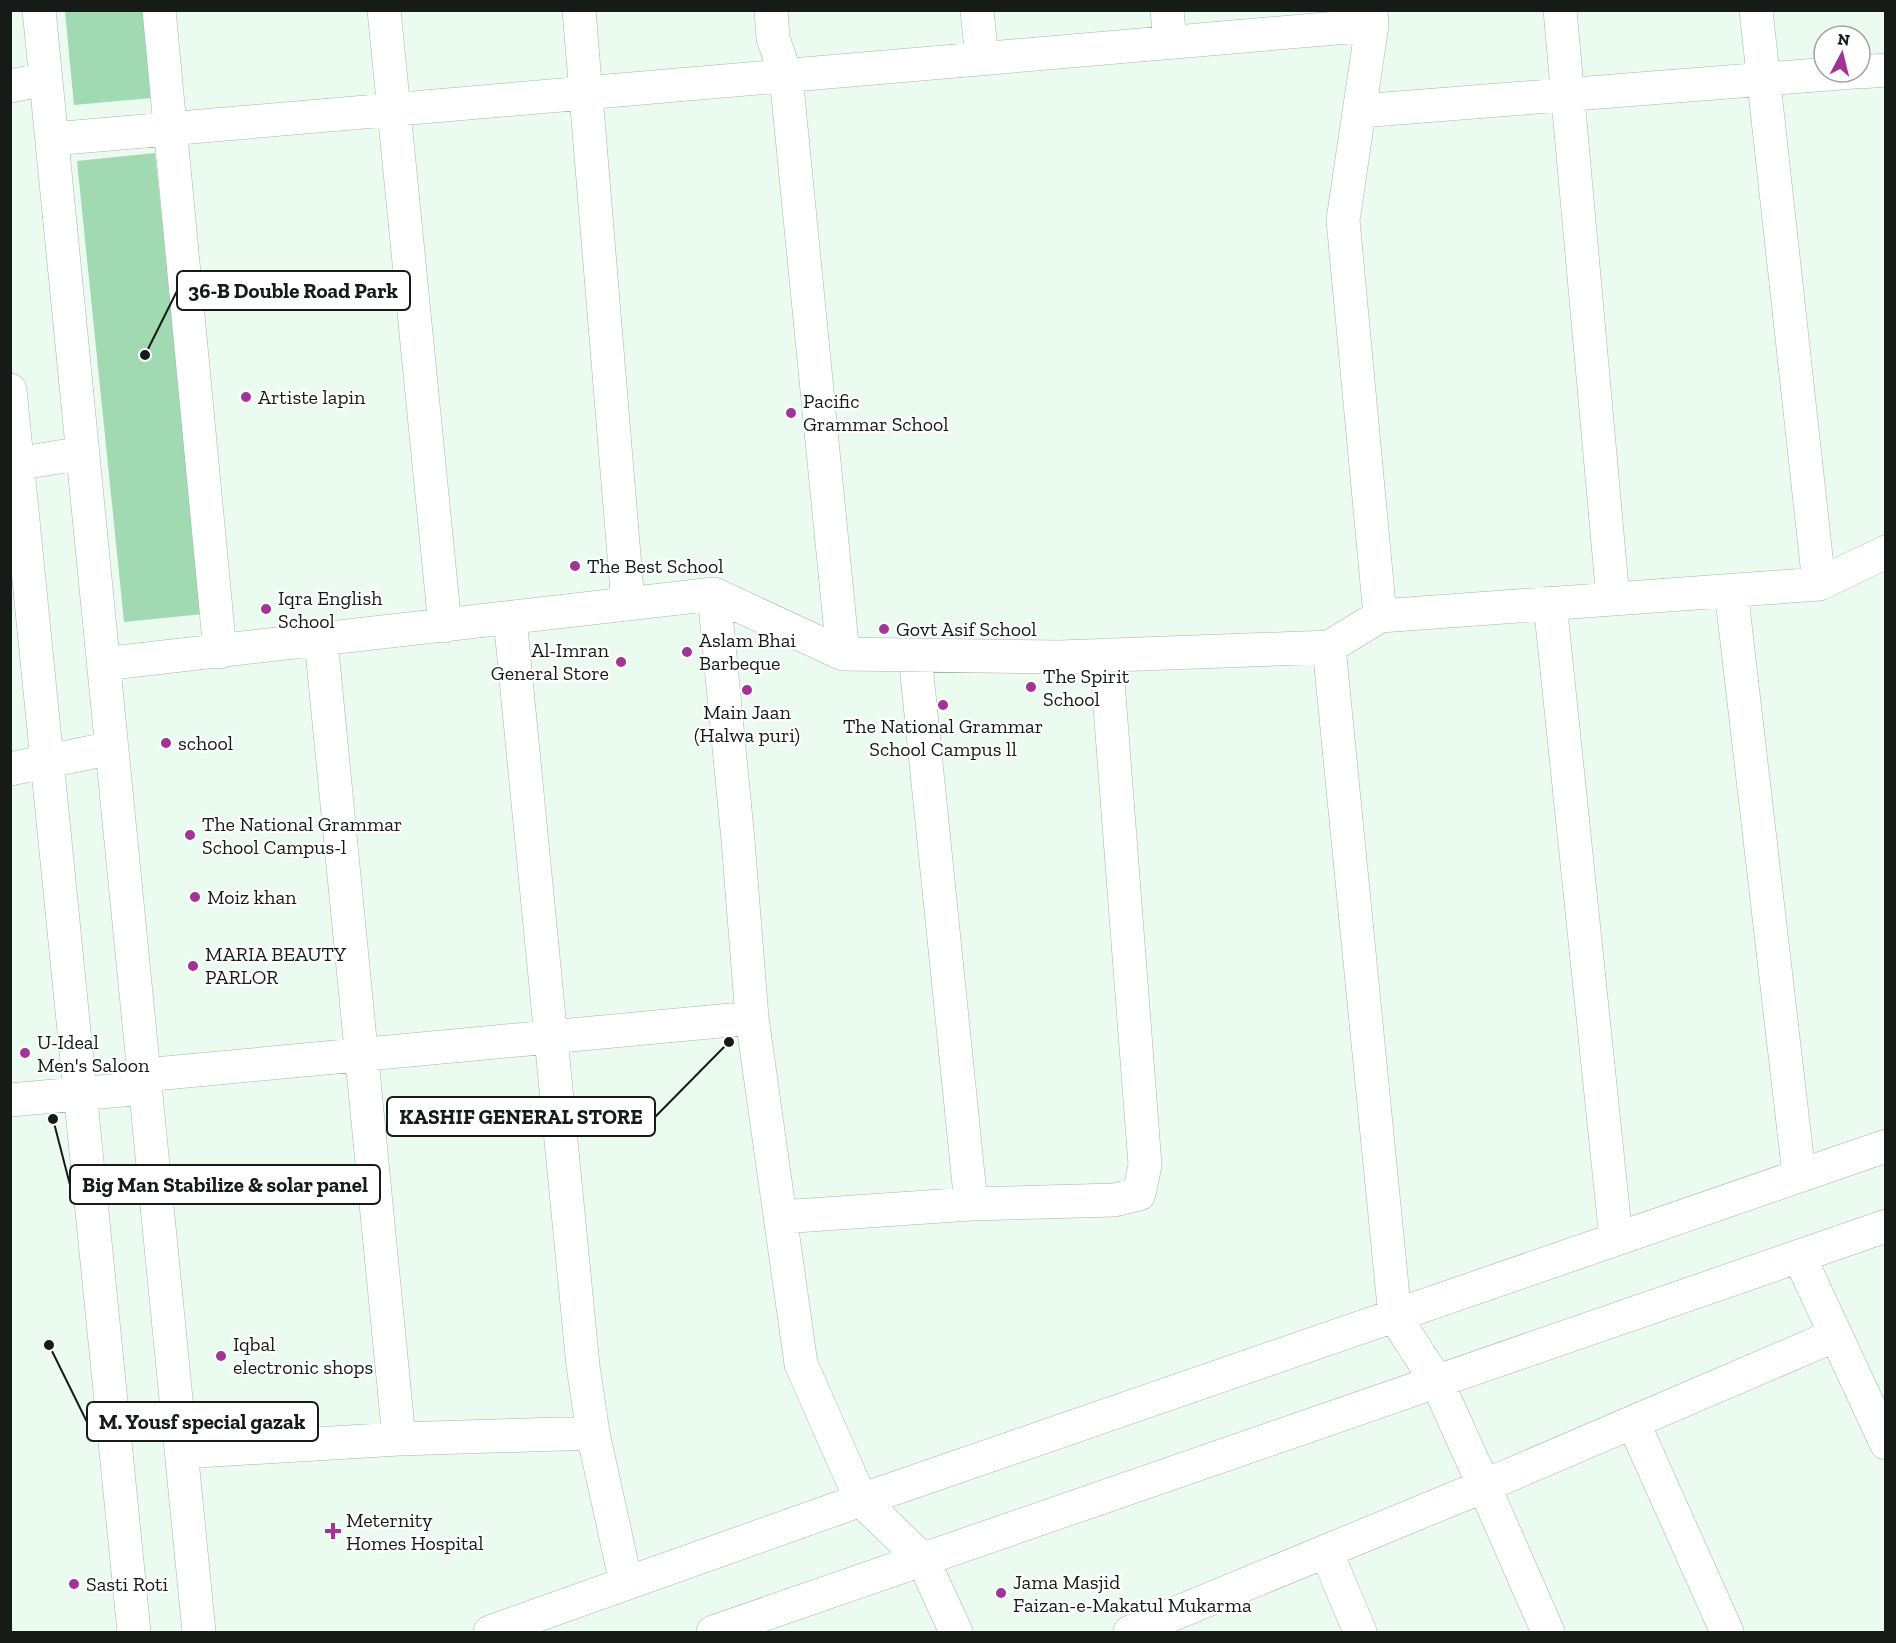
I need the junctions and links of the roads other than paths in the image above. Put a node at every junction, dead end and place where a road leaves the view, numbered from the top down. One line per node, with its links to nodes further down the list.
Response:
1 (39, 10): 15 (street)
2 (159, 10): 22 (street)
3 (384, 10): 20 (street)
4 (579, 10): 18 (street)
5 (771, 10): 14 (street)
6 (977, 10): 12 (street)
7 (1167, 10): 11 (street)
8 (1560, 10): 19 (street)
9 (1756, 10): 16 (street)
10 (1372, 18): 11 (street); 21 (street)
11 (1170, 42): 12 (street)
12 (982, 59): 14 (street)
13 (1812, 75): 16 (street)
14 (786, 76): 18 (street); 40 (street)
15 (46, 79): 17 (street); 23 (street)
16 (1763, 79): 19 (street); 28 (street)
17 (10, 86)
18 (586, 94): 20 (street); 33 (street)
19 (1568, 95): 21 (street); 31 (street)
20 (394, 110): 22 (street); 36 (street)
21 (1360, 111): 34 (street)
22 (170, 130): 23 (street); 39 (street)
23 (52, 139): 25 (street)
24 (10, 390): 26 (street)
25 (82, 453): 26 (street); 43 (street)
26 (14, 463): 45 (street)
27 (1886, 552): 28 (street)
28 (1819, 584): 29 (street)
29 (1731, 590): 31 (street); 54 (street)
30 (714, 594): 33 (street); 40 (street); 47 (street)
31 (1613, 599): 32 (street)
32 (1550, 603): 34 (street); 58 (street)
33 (628, 604): 35 (street)
34 (1380, 616): 38 (street)
35 (510, 618): 36 (street); 48 (street)
36 (445, 626): 37 (street)
37 (321, 640): 39 (street); 49 (street)
38 (1329, 646): 42 (street); 60 (street)
39 (220, 652): 43 (street)
40 (843, 654): 41 (street)
41 (915, 655): 42 (street); 55 (street)
42 (1106, 655): 55 (street)
43 (103, 664): 44 (street)
44 (112, 748): 45 (street); 50 (street)
45 (48, 763): 46 (street); 51 (street)
46 (10, 769)
47 (752, 1018): 48 (street); 56 (street)
48 (551, 1037): 49 (street); 64 (street)
49 (362, 1055): 50 (street); 65 (street)
50 (145, 1081): 51 (street); 67 (street)
51 (80, 1093): 52 (street); 75 (street)
52 (10, 1100)
53 (1886, 1146): 54 (street)
54 (1799, 1175): 58 (street)
55 (971, 1204): 56 (street)
56 (780, 1217): 69 (street)
57 (1886, 1226): 59 (street)
58 (1616, 1239): 60 (street)
59 (1799, 1256): 61 (street); 62 (street)
60 (1395, 1317): 62 (street); 69 (street)
61 (1836, 1335): 63 (street); 66 (street)
62 (1437, 1382): 68 (street); 71 (street)
63 (1633, 1422): 68 (street); 83 (street)
64 (593, 1433): 65 (street); 72 (street)
65 (399, 1439): 67 (street)
66 (1886, 1443)
67 (181, 1452): 76 (street)
68 (1484, 1486): 70 (street); 82 (street)
69 (861, 1500): 71 (street); 72 (street)
70 (1326, 1551): 74 (street); 81 (street)
71 (924, 1560): 78 (street); 79 (street)
72 (626, 1583): 73 (street)
73 (542, 1623): 77 (street)
74 (1163, 1626): 80 (street)
75 (134, 1632)
76 (199, 1632)
77 (490, 1632)
78 (713, 1632)
79 (956, 1632)
80 (1130, 1632)
81 (1360, 1632)
82 (1548, 1632)
83 (1727, 1632)

